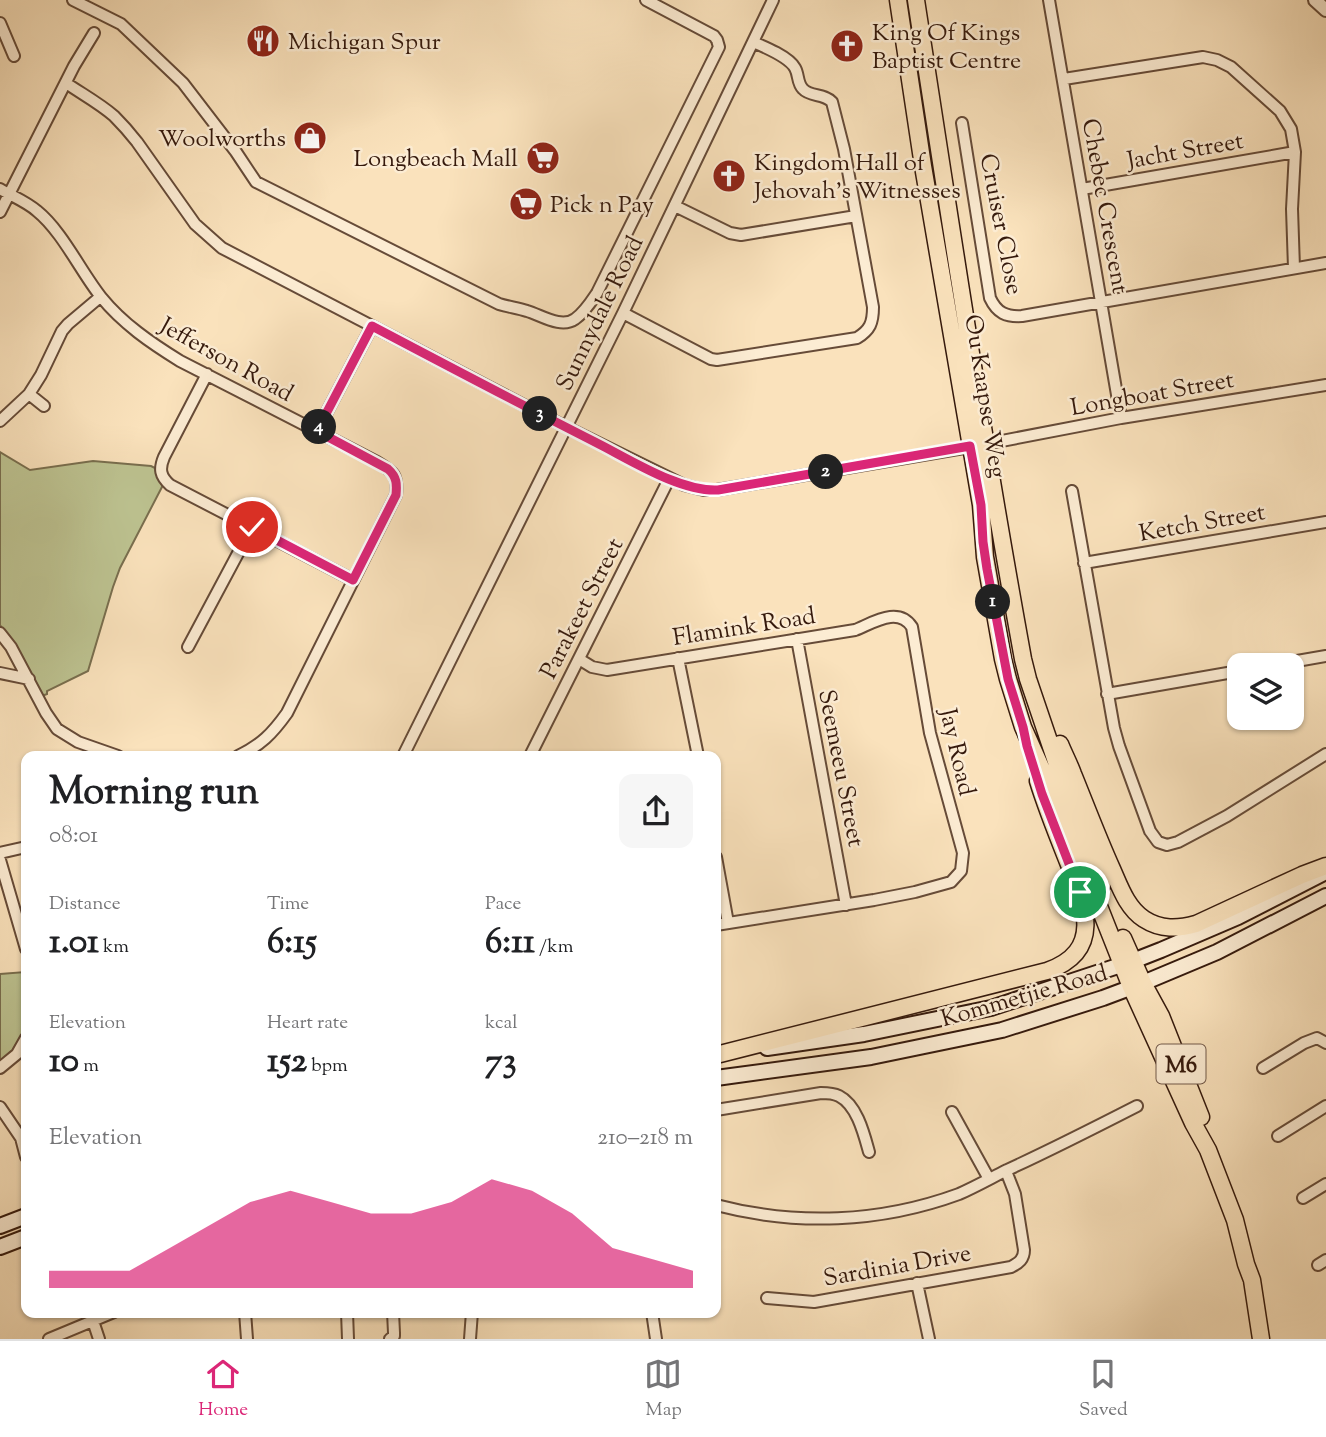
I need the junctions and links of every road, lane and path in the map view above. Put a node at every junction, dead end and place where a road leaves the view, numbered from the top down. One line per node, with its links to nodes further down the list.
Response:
1 (73, 0): 7 (street)
2 (773, 0): 11 (street, Sunnydale Road)
3 (898, 0): 36 (main road, Ou Kaapse Weg / M6)
4 (916, 0): 36 (main road, Ou Kaapse Weg / M6)
5 (1049, 0): 13 (street, Chebec Crescent)
6 (1315, 0): 8 (street)
7 (648, 1)
8 (1326, 10)
9 (0, 23): 12 (street)
10 (94, 33): 14 (street)
11 (753, 42): 19 (street, Sunnydale Road); 21 (street)
12 (14, 57)
13 (1064, 79): 16 (street); 17 (street, Chebec Crescent)
14 (66, 83): 18 (street); 27 (street, Longboat Street)
15 (962, 123): 25 (street, Cruiser Close)
16 (1295, 152): 17 (street, Jacht Street); 23 (street)
17 (1082, 188): 25 (street, Chebec Crescent)
18 (5, 192): 20 (street); 24 (street, Jefferson Road)
19 (675, 206): 21 (street); 26 (street, Sunnydale Road)
20 (0, 212)
21 (856, 216): 26 (street)
22 (1326, 263): 23 (street)
23 (1294, 268): 25 (street)
24 (100, 297): 28 (street, Jefferson Road); 30 (street)
25 (1101, 302): 32 (street, Chebec Crescent)
26 (623, 313): 34 (street, Sunnydale Road)
27 (372, 326): 34 (street, Longboat Street); 35 (street)
28 (206, 374): 35 (street, Jefferson Road); 40 (street)
29 (1326, 385): 32 (street, Longboat Street)
30 (29, 394): 31 (street); 33 (street)
31 (44, 406)
32 (1121, 418): 36 (street, Longboat Street)
33 (0, 421)
34 (566, 427): 37 (street, Longboat Street); 59 (street, Sunnydale Road)
35 (317, 431): 42 (street, Jefferson Road)
36 (978, 445): 37 (street, Longboat Street); 55 (main road, Ou Kaapse Weg / M6); 56 (main road, Ou Kaapse Weg / M6)
37 (669, 479): 49 (street, Parakeet Street)
38 (1072, 491): 41 (street)
39 (1326, 522): 41 (street, Ketch Street)
40 (252, 527): 42 (street); 46 (street)
41 (1084, 564): 54 (street)
42 (353, 580): 58 (street, Jefferson Road)
43 (912, 627): 45 (street, Flamink Road); 70 (street, Jay Road)
44 (0, 633): 53 (street)
45 (797, 639): 48 (street, Flamink Road); 70 (street, Seemeeu Street)
46 (188, 648)
47 (1326, 656): 50 (street)
48 (678, 658): 49 (street, Flamink Road); 61 (street)
49 (579, 659): 60 (street, Parakeet Street)
50 (1304, 660)
51 (0, 673): 53 (street)
52 (1227, 673): 54 (street)
53 (29, 679): 57 (street)
54 (1107, 694): 62 (street)
55 (1035, 699): 66 (main road); 74 (main road, Ou Kaapse Weg / M6)
56 (1023, 727): 74 (main road, Ou Kaapse Weg / M6); 78 (main road)
57 (104, 751)
58 (248, 751)
59 (405, 751)
60 (533, 751)
61 (697, 751)
62 (1326, 754)
63 (21, 848): 64 (street)
64 (0, 853)
65 (0, 860): 73 (street)
66 (1326, 866)
67 (1326, 872): 74 (main road, Kommetjie Road)
68 (721, 884): 71 (street)
69 (1326, 896): 75 (main road, Kommetjie Road)
70 (846, 905): 71 (street)
71 (728, 923): 72 (street)
72 (721, 924)
73 (21, 932)
74 (1128, 962): 75 (main road, Ou Kaapse Weg / M6); 79 (main road, Kommetjie Road)
75 (1137, 985): 82 (main road, Kommetjie Road); 100 (main road, M6)
76 (1325, 1041): 81 (street)
77 (21, 1049): 80 (street)
78 (721, 1054)
79 (721, 1055)
80 (0, 1068)
81 (1263, 1068)
82 (721, 1077)
83 (1137, 1106): 91 (street)
84 (1326, 1106): 88 (street)
85 (0, 1107): 89 (street)
86 (721, 1109): 90 (street)
87 (952, 1112): 92 (street)
88 (1279, 1136)
89 (21, 1138)
90 (869, 1152)
91 (1006, 1171): 92 (street); 101 (street, Sardinia Drive)
92 (989, 1179): 95 (street)
93 (1326, 1184): 94 (street)
94 (1303, 1198)
95 (721, 1206)
96 (21, 1218): 97 (main road)
97 (0, 1226)
98 (21, 1239): 99 (main road)
99 (0, 1247)
100 (1246, 1264): 118 (main road, M6); 119 (main road, M6)
101 (917, 1283): 102 (street, Sardinia Drive); 117 (street)
102 (767, 1298)
103 (100, 1318): 109 (street)
104 (245, 1318): 112 (street)
105 (347, 1318): 113 (street)
106 (393, 1318): 114 (street)
107 (472, 1318): 115 (street)
108 (653, 1318): 116 (street)
109 (93, 1321): 110 (street); 111 (street)
110 (49, 1339)
111 (99, 1339)
112 (247, 1339)
113 (348, 1339)
114 (390, 1339)
115 (470, 1339)
116 (656, 1339)
117 (929, 1339)
118 (1253, 1339)
119 (1261, 1339)

